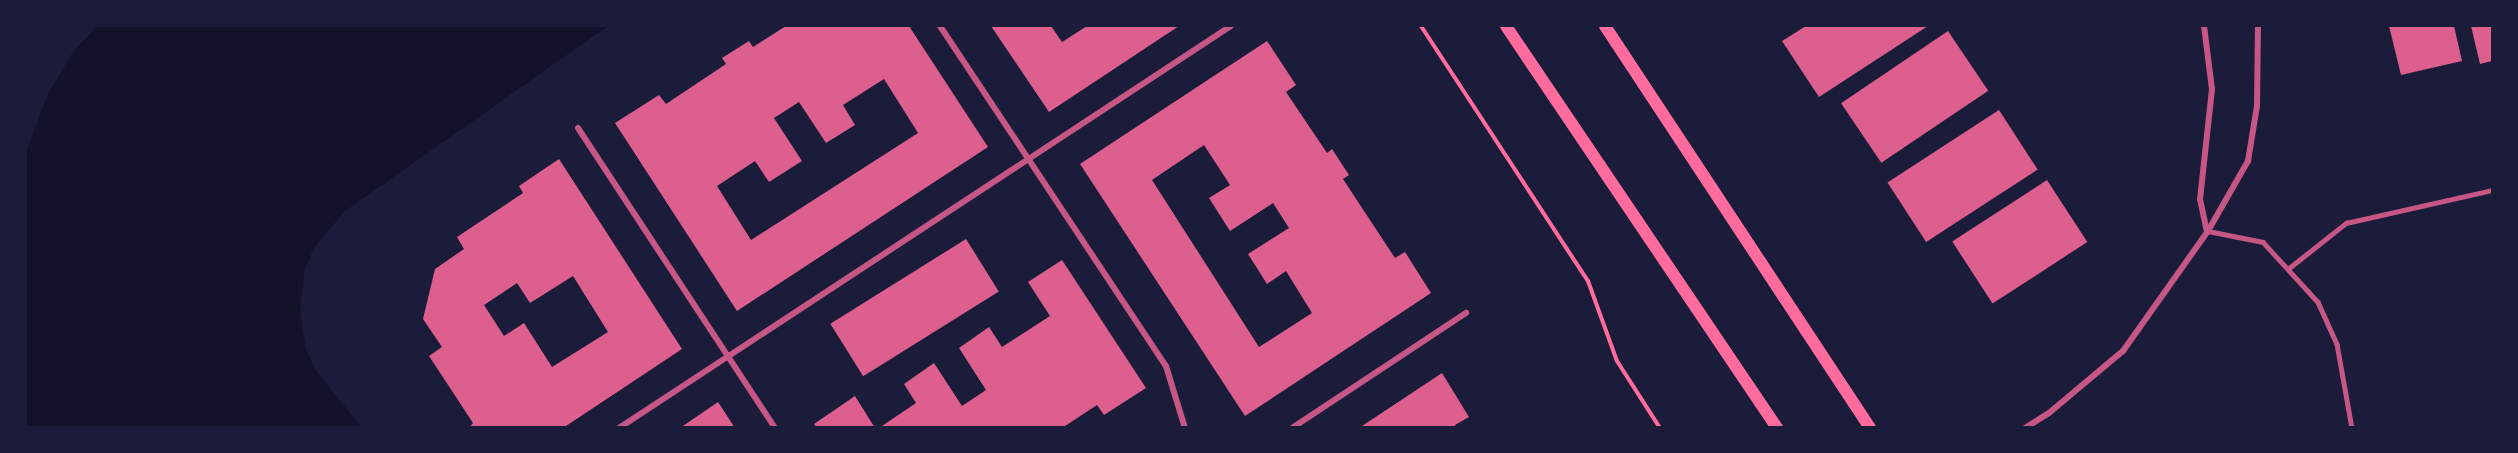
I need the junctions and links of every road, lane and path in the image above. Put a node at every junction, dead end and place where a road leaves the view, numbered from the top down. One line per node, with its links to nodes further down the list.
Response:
1 (940, 26): 9 (street)
2 (1231, 26): 9 (street)
3 (1421, 26): 19 (path)
4 (1506, 26): 20 (main road)
5 (1605, 26): 21 (main road)
6 (2204, 26): 11 (street)
7 (2258, 26): 11 (street)
8 (578, 128): 14 (street)
9 (1028, 158): 14 (street); 17 (street)
10 (2493, 190): 12 (lane)
11 (2208, 231): 12 (lane); 22 (street)
12 (2289, 268): 23 (lane)
13 (1466, 313): 18 (street)
14 (728, 355): 15 (street); 16 (street)
15 (619, 428)
16 (775, 428)
17 (1185, 428)
18 (1292, 428)
19 (1660, 428)
20 (1777, 428)
21 (1870, 428)
22 (2025, 428)
23 (2352, 428)

